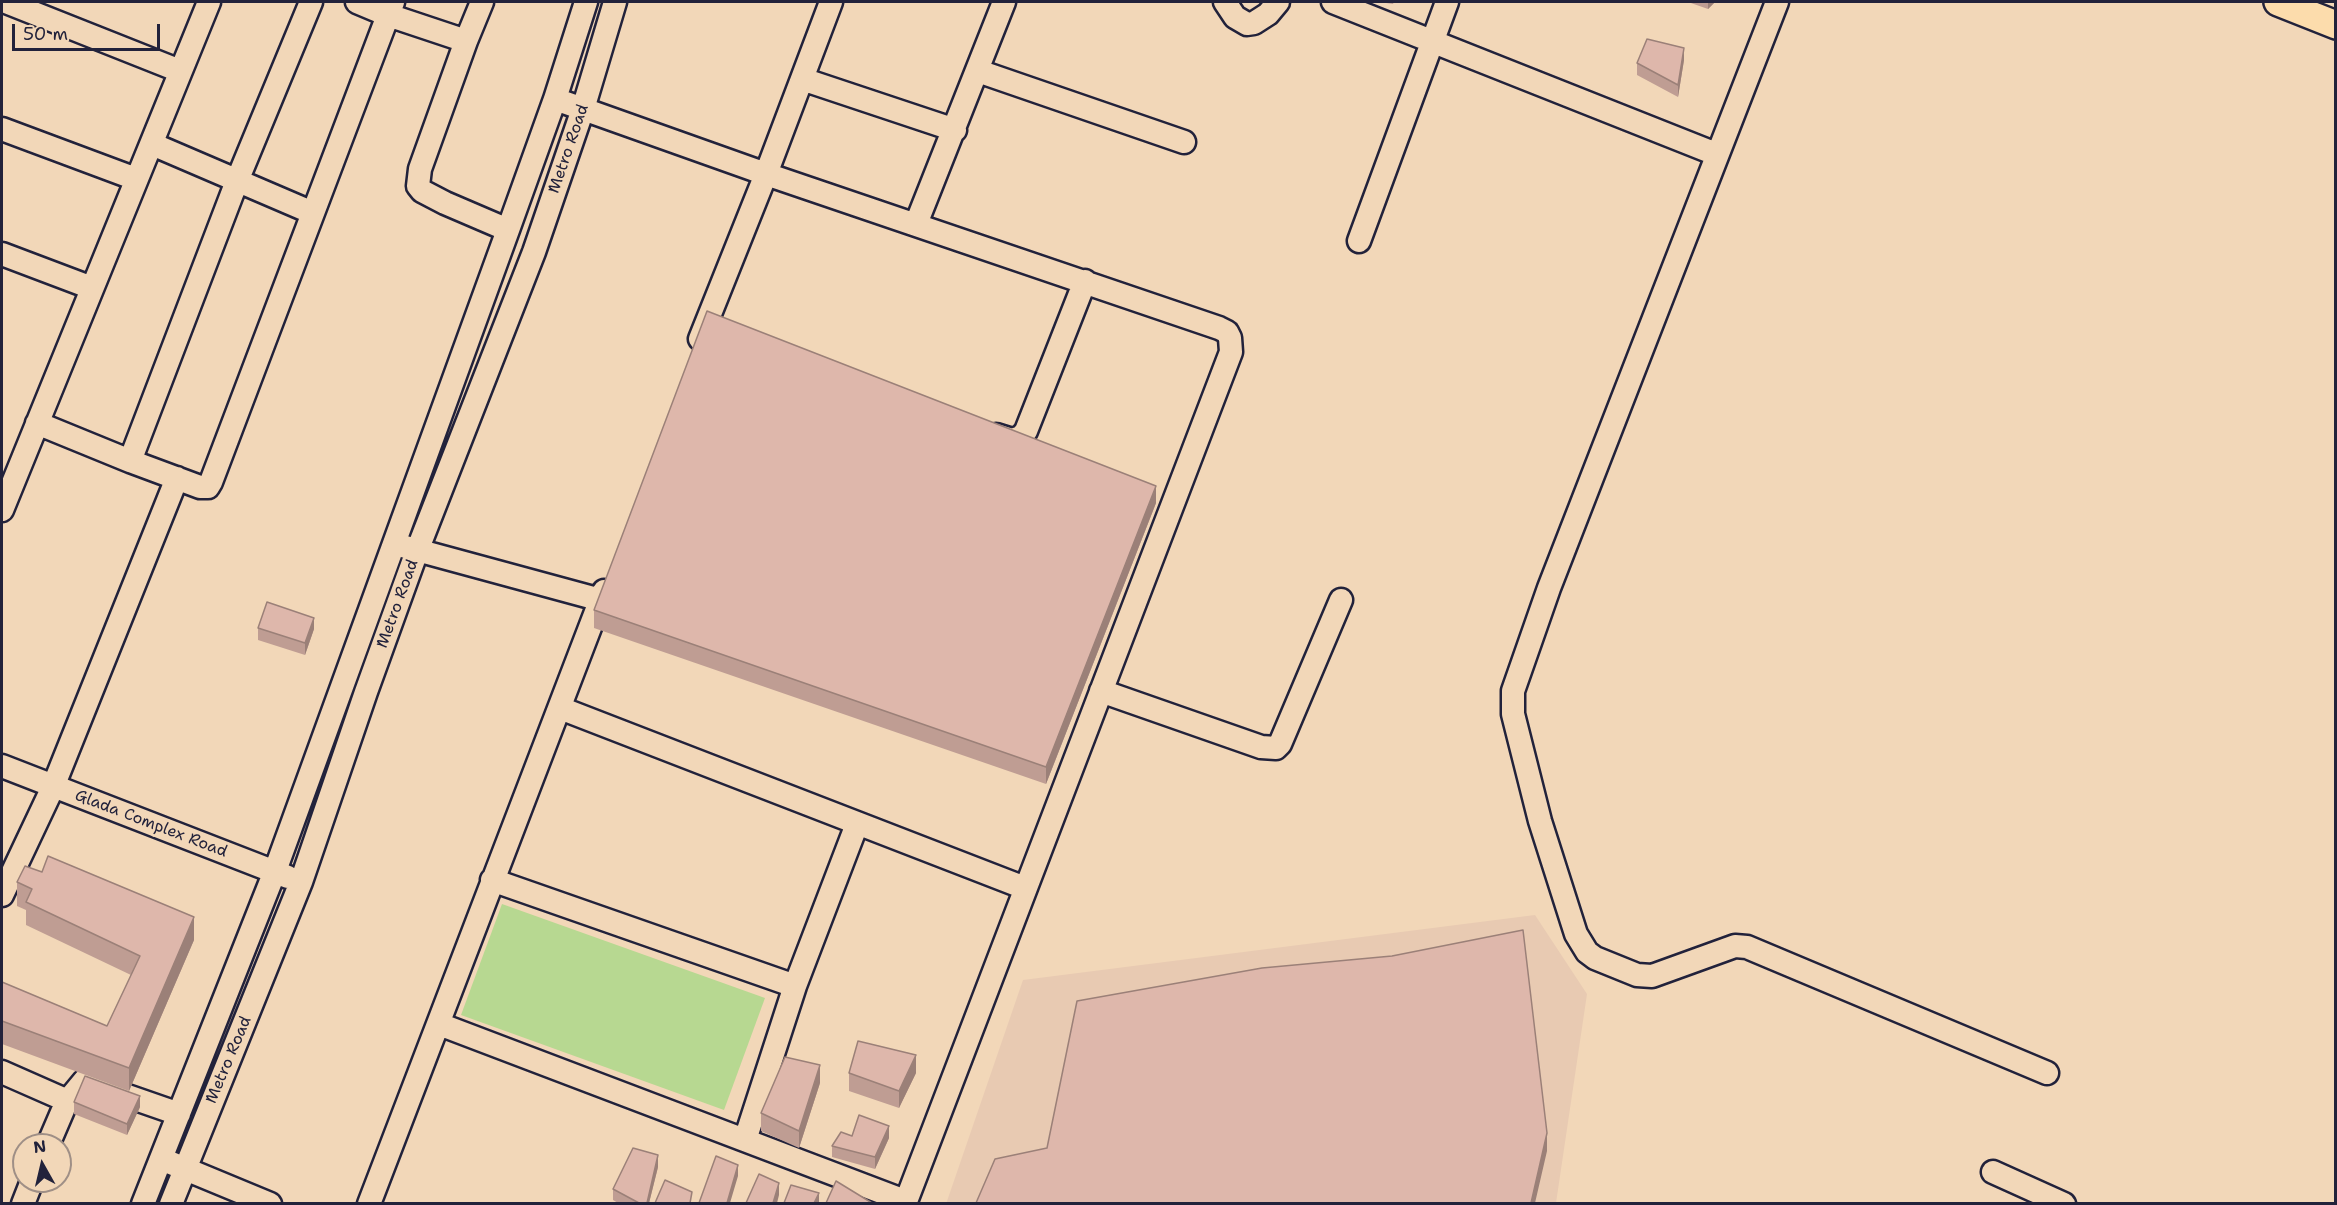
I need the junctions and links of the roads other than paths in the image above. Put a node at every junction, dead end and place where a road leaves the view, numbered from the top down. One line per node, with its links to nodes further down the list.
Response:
1 (6, 2): 21 (street)
2 (209, 2): 21 (street)
3 (311, 2): 33 (street)
4 (357, 2): 17 (street)
5 (482, 2): 19 (street)
6 (586, 2): 24 (street, Metro Road)
7 (615, 2): 25 (street, Metro Road)
8 (831, 2): 23 (street)
9 (1004, 2): 22 (street)
10 (1225, 2): 11 (street)
11 (1278, 2)
12 (1332, 2): 16 (street)
13 (1447, 2): 20 (street)
14 (1777, 2): 30 (street)
15 (2278, 2): 18 (main road)
16 (1359, 7): 20 (street)
17 (390, 8): 19 (street); 34 (street)
18 (2336, 25)
19 (466, 41): 36 (street)
20 (1432, 42): 30 (street); 37 (street)
21 (180, 71): 29 (street)
22 (978, 71): 27 (street); 28 (street)
23 (802, 79): 27 (street); 31 (street)
24 (555, 99): 25 (street); 36 (street, Metro Road)
25 (583, 109): 31 (street); 50 (street, Metro Road)
26 (2, 129): 32 (street)
27 (955, 130): 35 (street)
28 (1184, 142)
29 (152, 144): 32 (street); 33 (street)
30 (1716, 154): 67 (street)
31 (766, 174): 35 (street); 41 (street)
32 (136, 179): 40 (street)
33 (237, 181): 34 (street); 46 (street)
34 (313, 213): 47 (street)
35 (916, 224): 39 (street)
36 (508, 230): 49 (street, Metro Road)
37 (1359, 241)
38 (2, 254): 40 (street)
39 (1085, 281): 45 (street); 54 (street)
40 (92, 288): 44 (street)
41 (707, 321): 42 (street); 43 (street)
42 (729, 329)
43 (691, 364)
44 (37, 423): 46 (street); 48 (street)
45 (973, 426)
46 (130, 461): 47 (street)
47 (177, 478): 57 (street)
48 (2, 510)
49 (393, 544): 50 (street); 59 (street, Metro Road)
50 (417, 550): 52 (street); 61 (street, Metro Road)
51 (613, 568): 52 (street)
52 (601, 600): 55 (street)
53 (1341, 600): 54 (street)
54 (1101, 691): 62 (street)
55 (560, 708): 58 (street); 60 (street)
56 (2, 766): 57 (street, Glada Complex Road)
57 (53, 787): 59 (street, Glada Complex Road); 63 (street)
58 (857, 824): 62 (street); 64 (street)
59 (275, 871): 61 (street, Glada Complex Road); 69 (street, Metro Road)
60 (492, 880): 64 (street); 65 (street)
61 (301, 882): 73 (street, Metro Road)
62 (1025, 888): 76 (street)
63 (2, 895)
64 (795, 986): 71 (street)
65 (439, 1024): 71 (street); 79 (street)
66 (2, 1072): 68 (street)
67 (2047, 1073)
68 (64, 1104): 69 (street); 70 (street)
69 (179, 1114): 72 (street, Metro Road)
70 (53, 1133)
71 (745, 1140): 76 (street)
72 (162, 1159): 73 (street); 75 (street, Metro Road)
73 (184, 1169): 77 (street, Metro Road); 78 (street)
74 (1993, 1172): 80 (street)
75 (145, 1197): 77 (street)
76 (905, 1202)
77 (174, 1203)
78 (270, 1203)
79 (369, 1203)
80 (2064, 1203)

